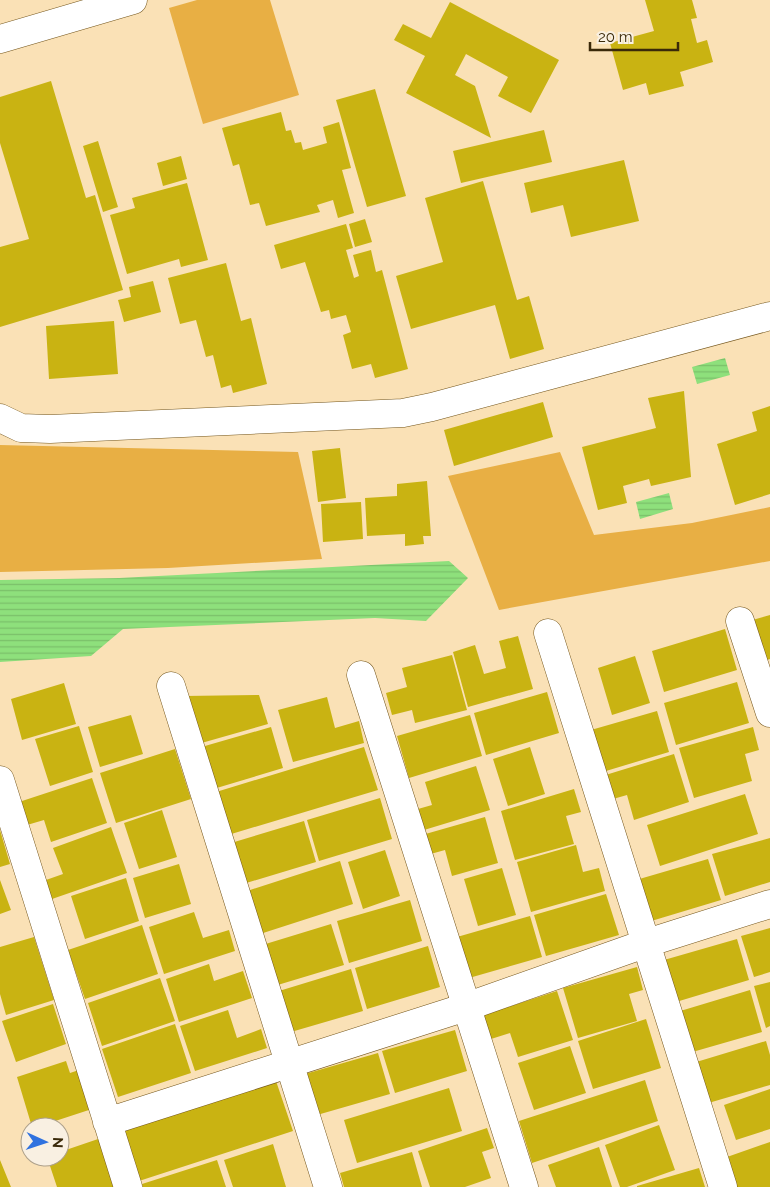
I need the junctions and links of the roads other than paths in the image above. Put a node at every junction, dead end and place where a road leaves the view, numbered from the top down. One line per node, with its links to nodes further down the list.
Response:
1 (133, 0): 2 (street)
2 (0, 39)
3 (770, 316): 4 (street)
4 (0, 418)
5 (740, 622): 9 (street)
6 (548, 633): 12 (street)
7 (361, 675): 13 (street)
8 (171, 686): 14 (street)
9 (770, 713)
10 (0, 780): 15 (street)
11 (770, 904): 12 (street)
12 (647, 943): 13 (street); 19 (street)
13 (466, 1007): 14 (street); 18 (street)
14 (288, 1063): 15 (street); 17 (street)
15 (107, 1122): 16 (street)
16 (128, 1187)
17 (328, 1187)
18 (524, 1187)
19 (723, 1187)

